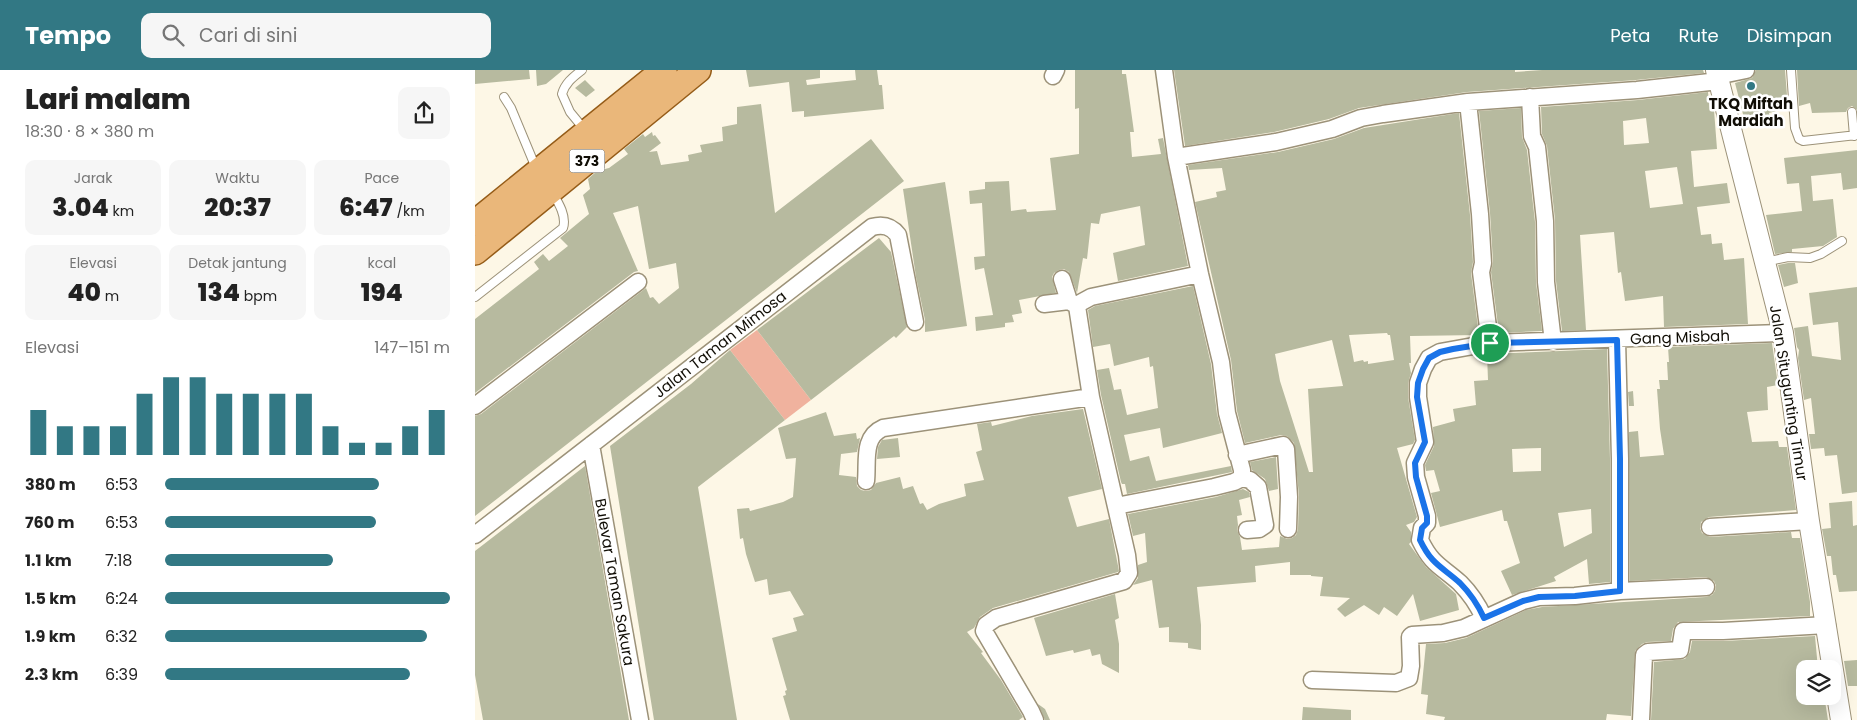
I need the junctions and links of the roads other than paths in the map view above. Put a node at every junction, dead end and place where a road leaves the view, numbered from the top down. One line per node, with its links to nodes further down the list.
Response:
1 (582, 70): 12 (lane)
2 (664, 70): 12 (main road, 373)
3 (698, 70): 15 (main road, 373)
4 (1164, 70): 14 (street)
5 (1746, 70): 7 (street)
6 (1791, 70): 13 (lane)
7 (1717, 76): 9 (street); 19 (street, Jalan Situgunting Timur)
8 (504, 97): 15 (lane)
9 (1530, 97): 10 (street); 29 (street)
10 (1468, 102): 14 (street); 30 (street)
11 (1852, 112): 13 (lane)
12 (587, 132): 15 (main road, 373)
13 (1855, 135)
14 (1176, 157): 20 (street)
15 (544, 182): 16 (main road, 373); 18 (main road, 373); 23 (lane)
16 (475, 223)
17 (1842, 241): 19 (lane)
18 (475, 252)
19 (1765, 262): 27 (street, Jalan Situgunting Timur)
20 (1200, 274): 25 (street); 34 (street)
21 (1062, 279): 25 (street)
22 (638, 282): 32 (street)
23 (475, 297)
24 (1044, 304): 25 (street)
25 (1073, 304): 31 (street)
26 (915, 322): 33 (street, Jalan Taman Mimosa)
27 (1783, 334): 28 (street, Gang Misbah); 38 (street, Jalan Situgunting Timur)
28 (1617, 340): 29 (street, Gang Misbah); 44 (street)
29 (1553, 342): 30 (street, Gang Misbah)
30 (1490, 343): 45 (street, Gang Misbah)
31 (1091, 397): 36 (street); 37 (street)
32 (475, 406)
33 (591, 445): 42 (street, Jalan Taman Mimosa); 48 (street, Bulevar Taman Sakura)
34 (1237, 455): 35 (street); 40 (street)
35 (1242, 478): 37 (street); 41 (street)
36 (866, 480)
37 (1116, 506): 49 (street)
38 (1809, 522): 39 (street); 46 (street, Jalan Situgunting Timur)
39 (1710, 527)
40 (1289, 529)
41 (1247, 530)
42 (475, 535)
43 (1706, 587): 44 (street)
44 (1620, 591): 45 (street)
45 (1484, 618): 47 (street)
46 (1827, 625): 50 (street); 51 (street, Jalan Situgunting Timur)
47 (1313, 680)
48 (640, 720)
49 (1035, 720)
50 (1641, 720)
51 (1841, 720)

